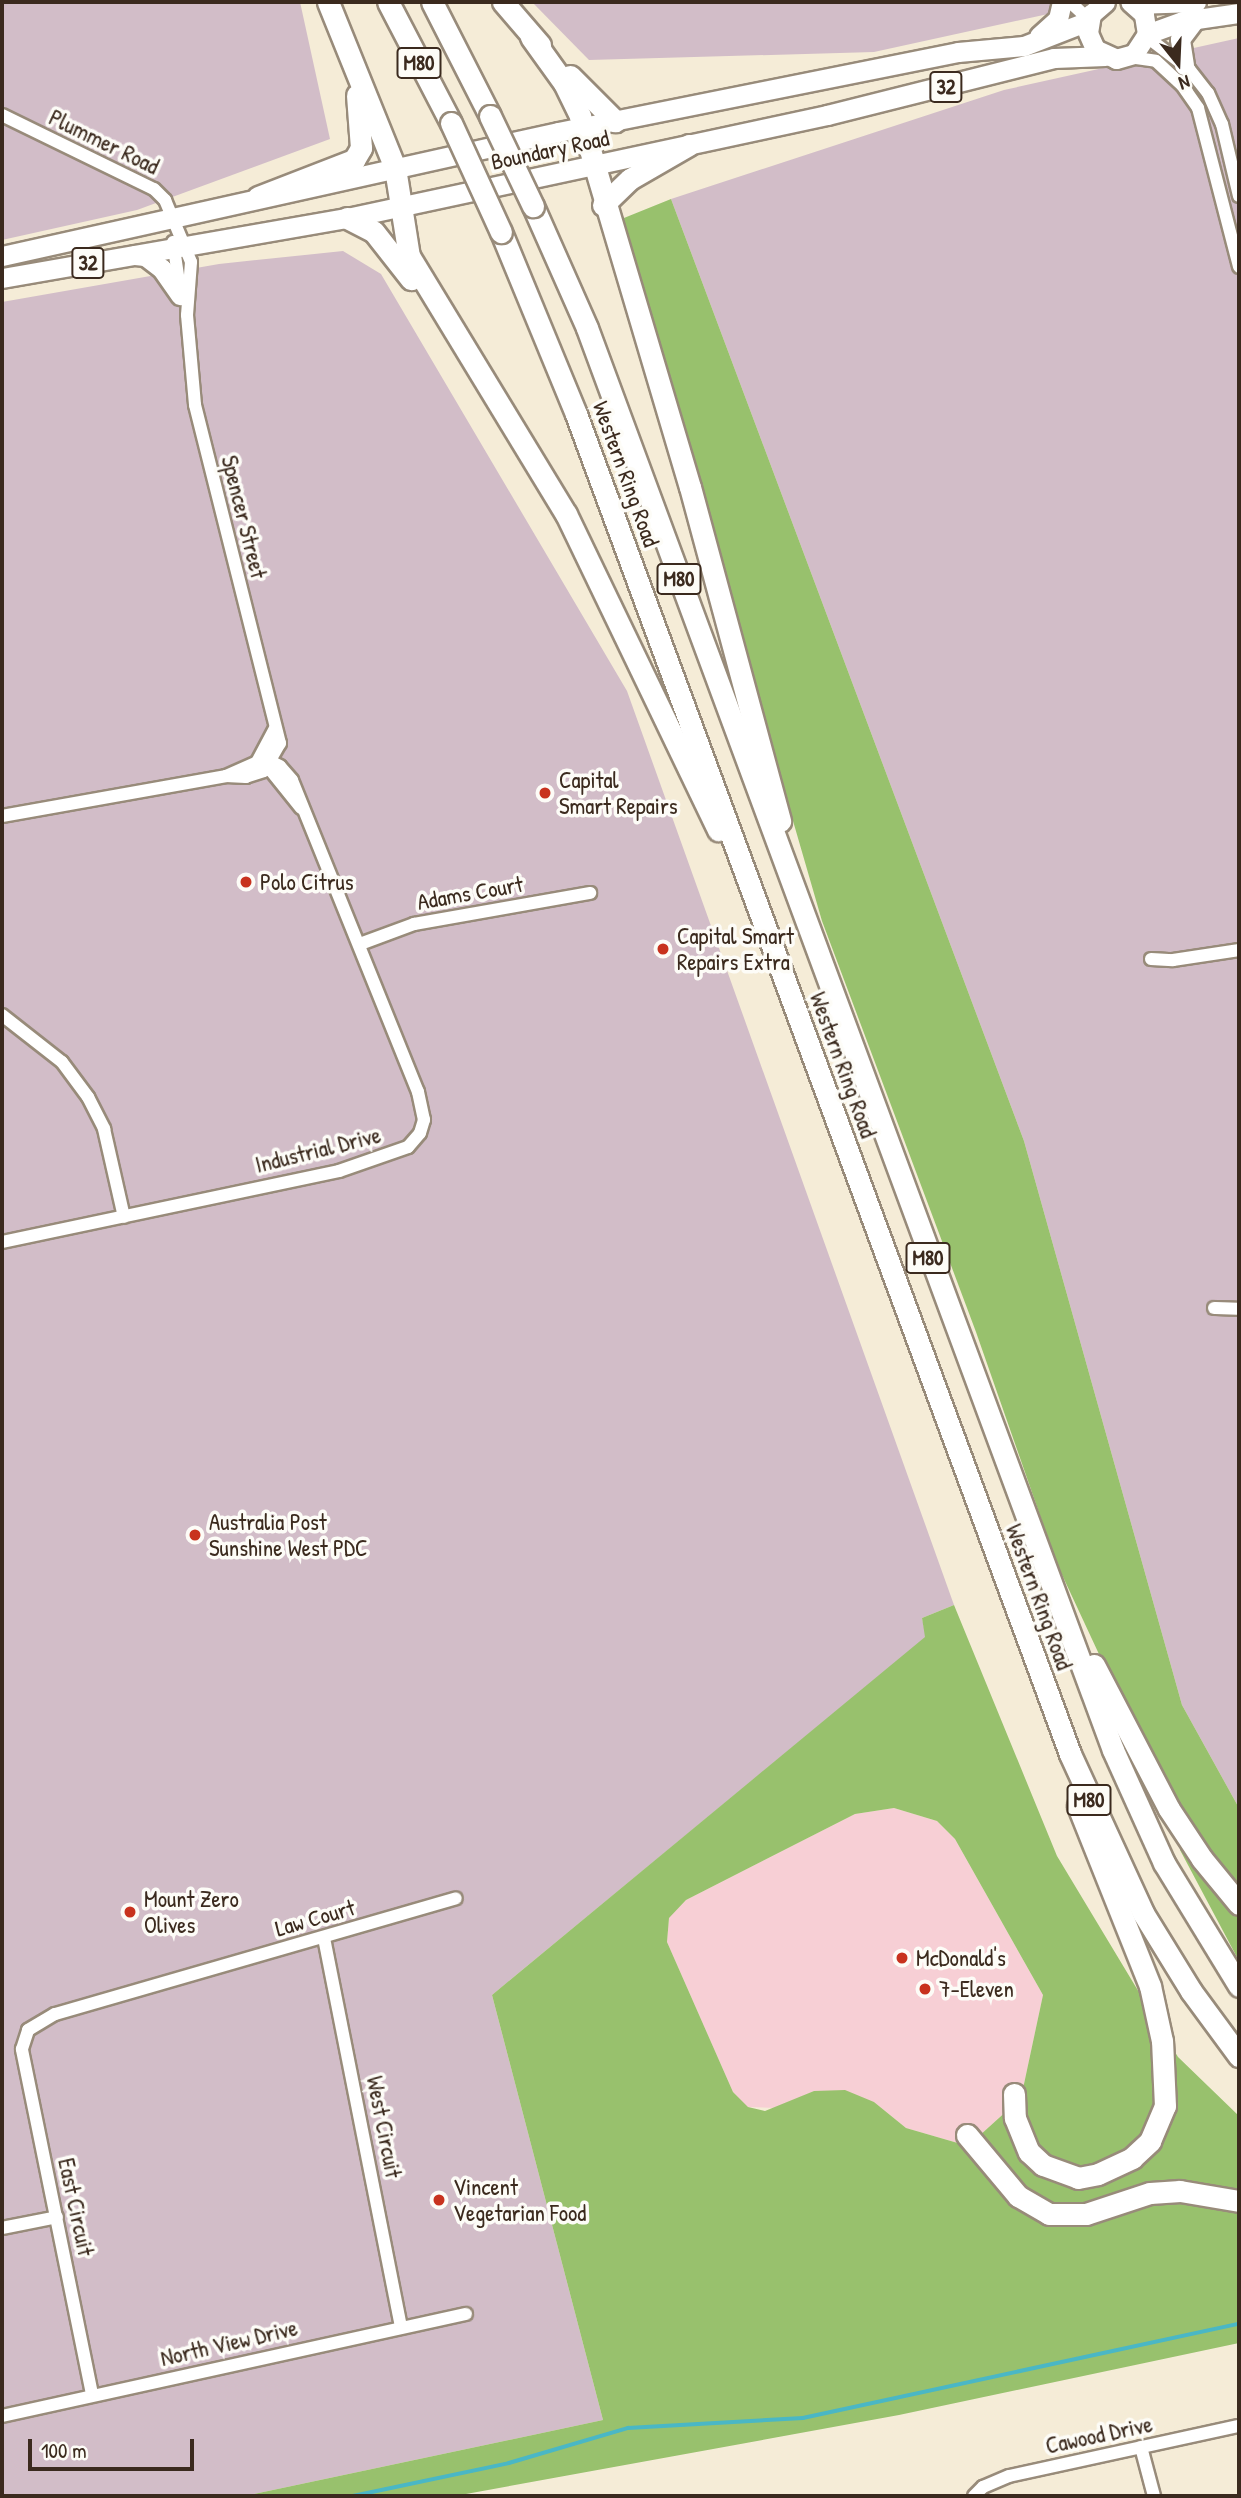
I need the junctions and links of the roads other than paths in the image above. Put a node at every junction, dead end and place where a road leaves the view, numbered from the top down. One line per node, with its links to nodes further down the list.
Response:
1 (328, 2): 17 (highway)
2 (388, 2): 42 (highway, Western Ring Road / M80, bridge)
3 (432, 2): 45 (highway, Western Ring Road / M80, bridge)
4 (502, 2): 13 (highway)
5 (1062, 2): 14 (main road)
6 (1070, 2): 11 (street)
7 (1105, 2): 11 (main road, 32)
8 (1132, 3): 9 (main road); 12 (main road)
9 (1196, 10): 10 (main road); 12 (main road); 18 (main road)
10 (1239, 13)
11 (1088, 21): 14 (main road, Boundary Road / 32); 15 (main road)
12 (1147, 36): 16 (main road); 18 (street)
13 (531, 37): 20 (highway); 21 (highway)
14 (1024, 46): 20 (main road, Boundary Road / 32)
15 (1105, 56): 16 (main road, 32); 22 (main road, Boundary Road / 32)
16 (1127, 58): 34 (street)
17 (351, 62): 24 (highway); 26 (highway)
18 (1184, 65): 25 (street)
19 (2, 115): 30 (street, Plummer Road)
20 (615, 121): 21 (main road, Boundary Road / 32)
21 (583, 127): 23 (highway); 24 (main road, Boundary Road / 32)
22 (689, 145): 23 (main road, Boundary Road / 32); 27 (highway)
23 (592, 167): 27 (highway); 28 (main road, Boundary Road / 32)
24 (395, 168): 26 (main road, Boundary Road / 32); 28 (highway)
25 (1239, 196)
26 (258, 197): 30 (main road, Boundary Road / 32)
27 (603, 205): 45 (highway)
28 (402, 207): 29 (main road, Boundary Road / 32); 38 (highway)
29 (347, 218): 31 (main road, Boundary Road / 32); 38 (highway)
30 (172, 220): 31 (street, Plummer Road); 33 (main road, Boundary Road / 32)
31 (179, 247): 32 (main road, Boundary Road / 32); 36 (street, Spencer Street); 37 (street, Spencer Street)
32 (135, 255): 35 (main road, Boundary Road / 32); 36 (main road)
33 (2, 256)
34 (1239, 267)
35 (2, 278)
36 (180, 295): 37 (street, Spencer Street)
37 (187, 315): 39 (street, Spencer Street)
38 (489, 389): 42 (highway)
39 (267, 762): 40 (street); 43 (street, Industrial Drive)
40 (2, 817)
41 (590, 893): 43 (street, Adams Court)
42 (755, 900): 52 (highway, Western Ring Road / M80)
43 (360, 944): 48 (street, Industrial Drive)
44 (1239, 950): 46 (street)
45 (816, 955): 53 (highway, Western Ring Road / M80)
46 (1150, 959)
47 (2, 1015): 48 (street)
48 (124, 1217): 49 (street, Industrial Drive)
49 (2, 1242)
50 (1214, 1308): 51 (street)
51 (1239, 1309)
52 (983, 1522): 59 (highway, Western Ring Road / M80); 60 (highway)
53 (1042, 1560): 55 (highway); 57 (highway, Western Ring Road / M80)
54 (456, 1898): 56 (street, Law Court)
55 (1239, 1904)
56 (324, 1938): 58 (street, Law Court); 66 (street, West Circuit)
57 (1239, 1986)
58 (27, 2029): 63 (street, East Circuit)
59 (1239, 2056)
60 (1014, 2094)
61 (967, 2135): 62 (highway)
62 (1239, 2202)
63 (57, 2217): 64 (street); 67 (street, East Circuit)
64 (2, 2228)
65 (466, 2314): 66 (street, North View Drive)
66 (401, 2326): 67 (street, North View Drive)
67 (92, 2394): 68 (street, North View Drive)
68 (2, 2416)
69 (1239, 2426): 70 (street, Cawood Drive)
70 (1141, 2447): 71 (street, Cawood Drive); 72 (street)
71 (974, 2496)
72 (1154, 2496)

